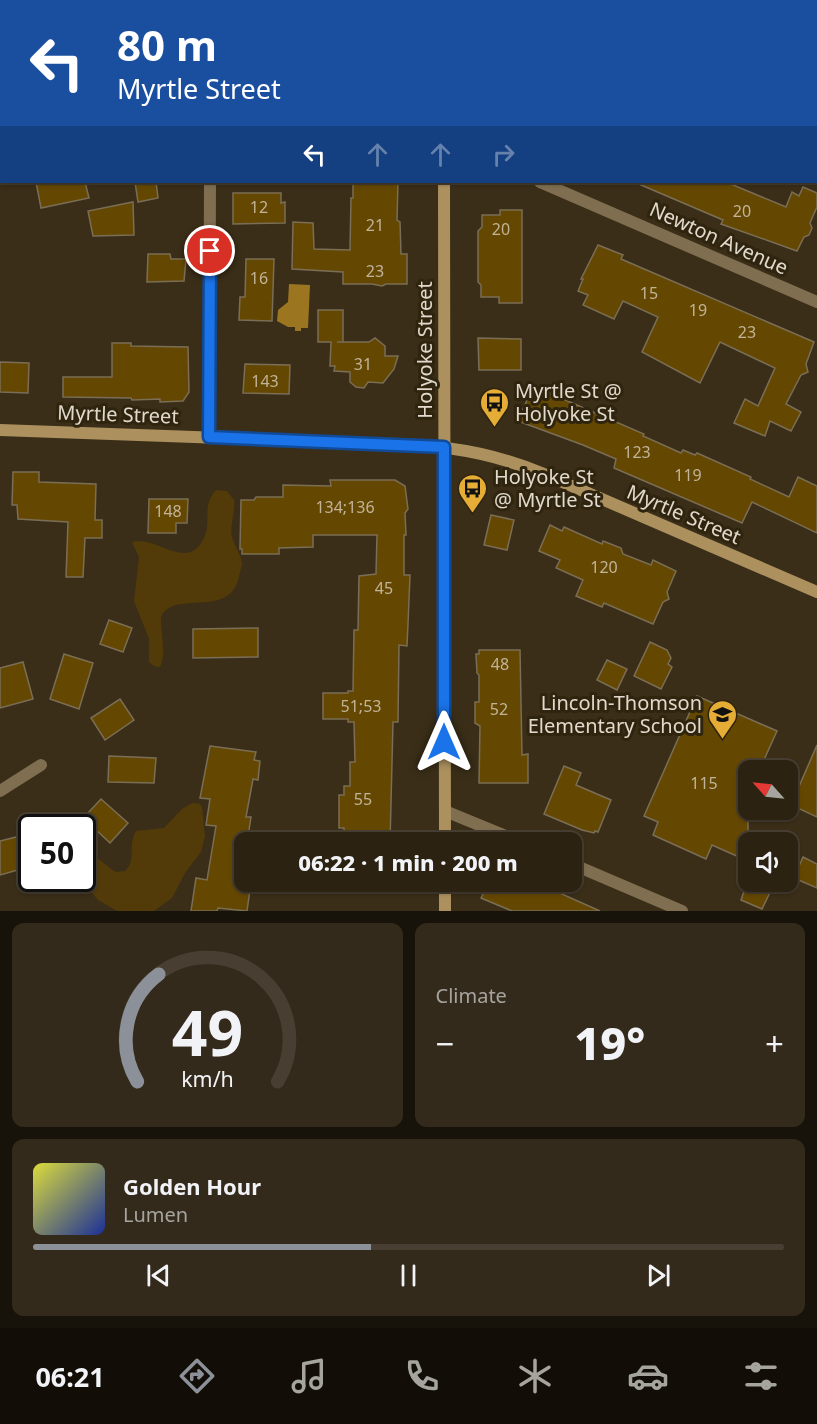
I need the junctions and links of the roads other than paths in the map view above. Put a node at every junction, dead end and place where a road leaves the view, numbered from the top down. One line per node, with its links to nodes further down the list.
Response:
1 (210, 183): 6 (street)
2 (444, 183): 7 (main road, Holyoke Street)
3 (542, 183): 4 (street, Newton Avenue)
4 (817, 302)
5 (0, 430): 6 (main road, Myrtle Street)
6 (209, 437): 7 (main road, Myrtle Street)
7 (444, 447): 8 (main road, Myrtle Street); 11 (main road, Holyoke Street)
8 (817, 592)
9 (41, 765): 10 (street)
10 (0, 791)
11 (445, 811): 12 (main road, Holyoke Street); 13 (street)
12 (445, 832)
13 (496, 832)
14 (582, 868): 17 (street)
15 (445, 892): 16 (main road)
16 (445, 911)
17 (682, 911)

